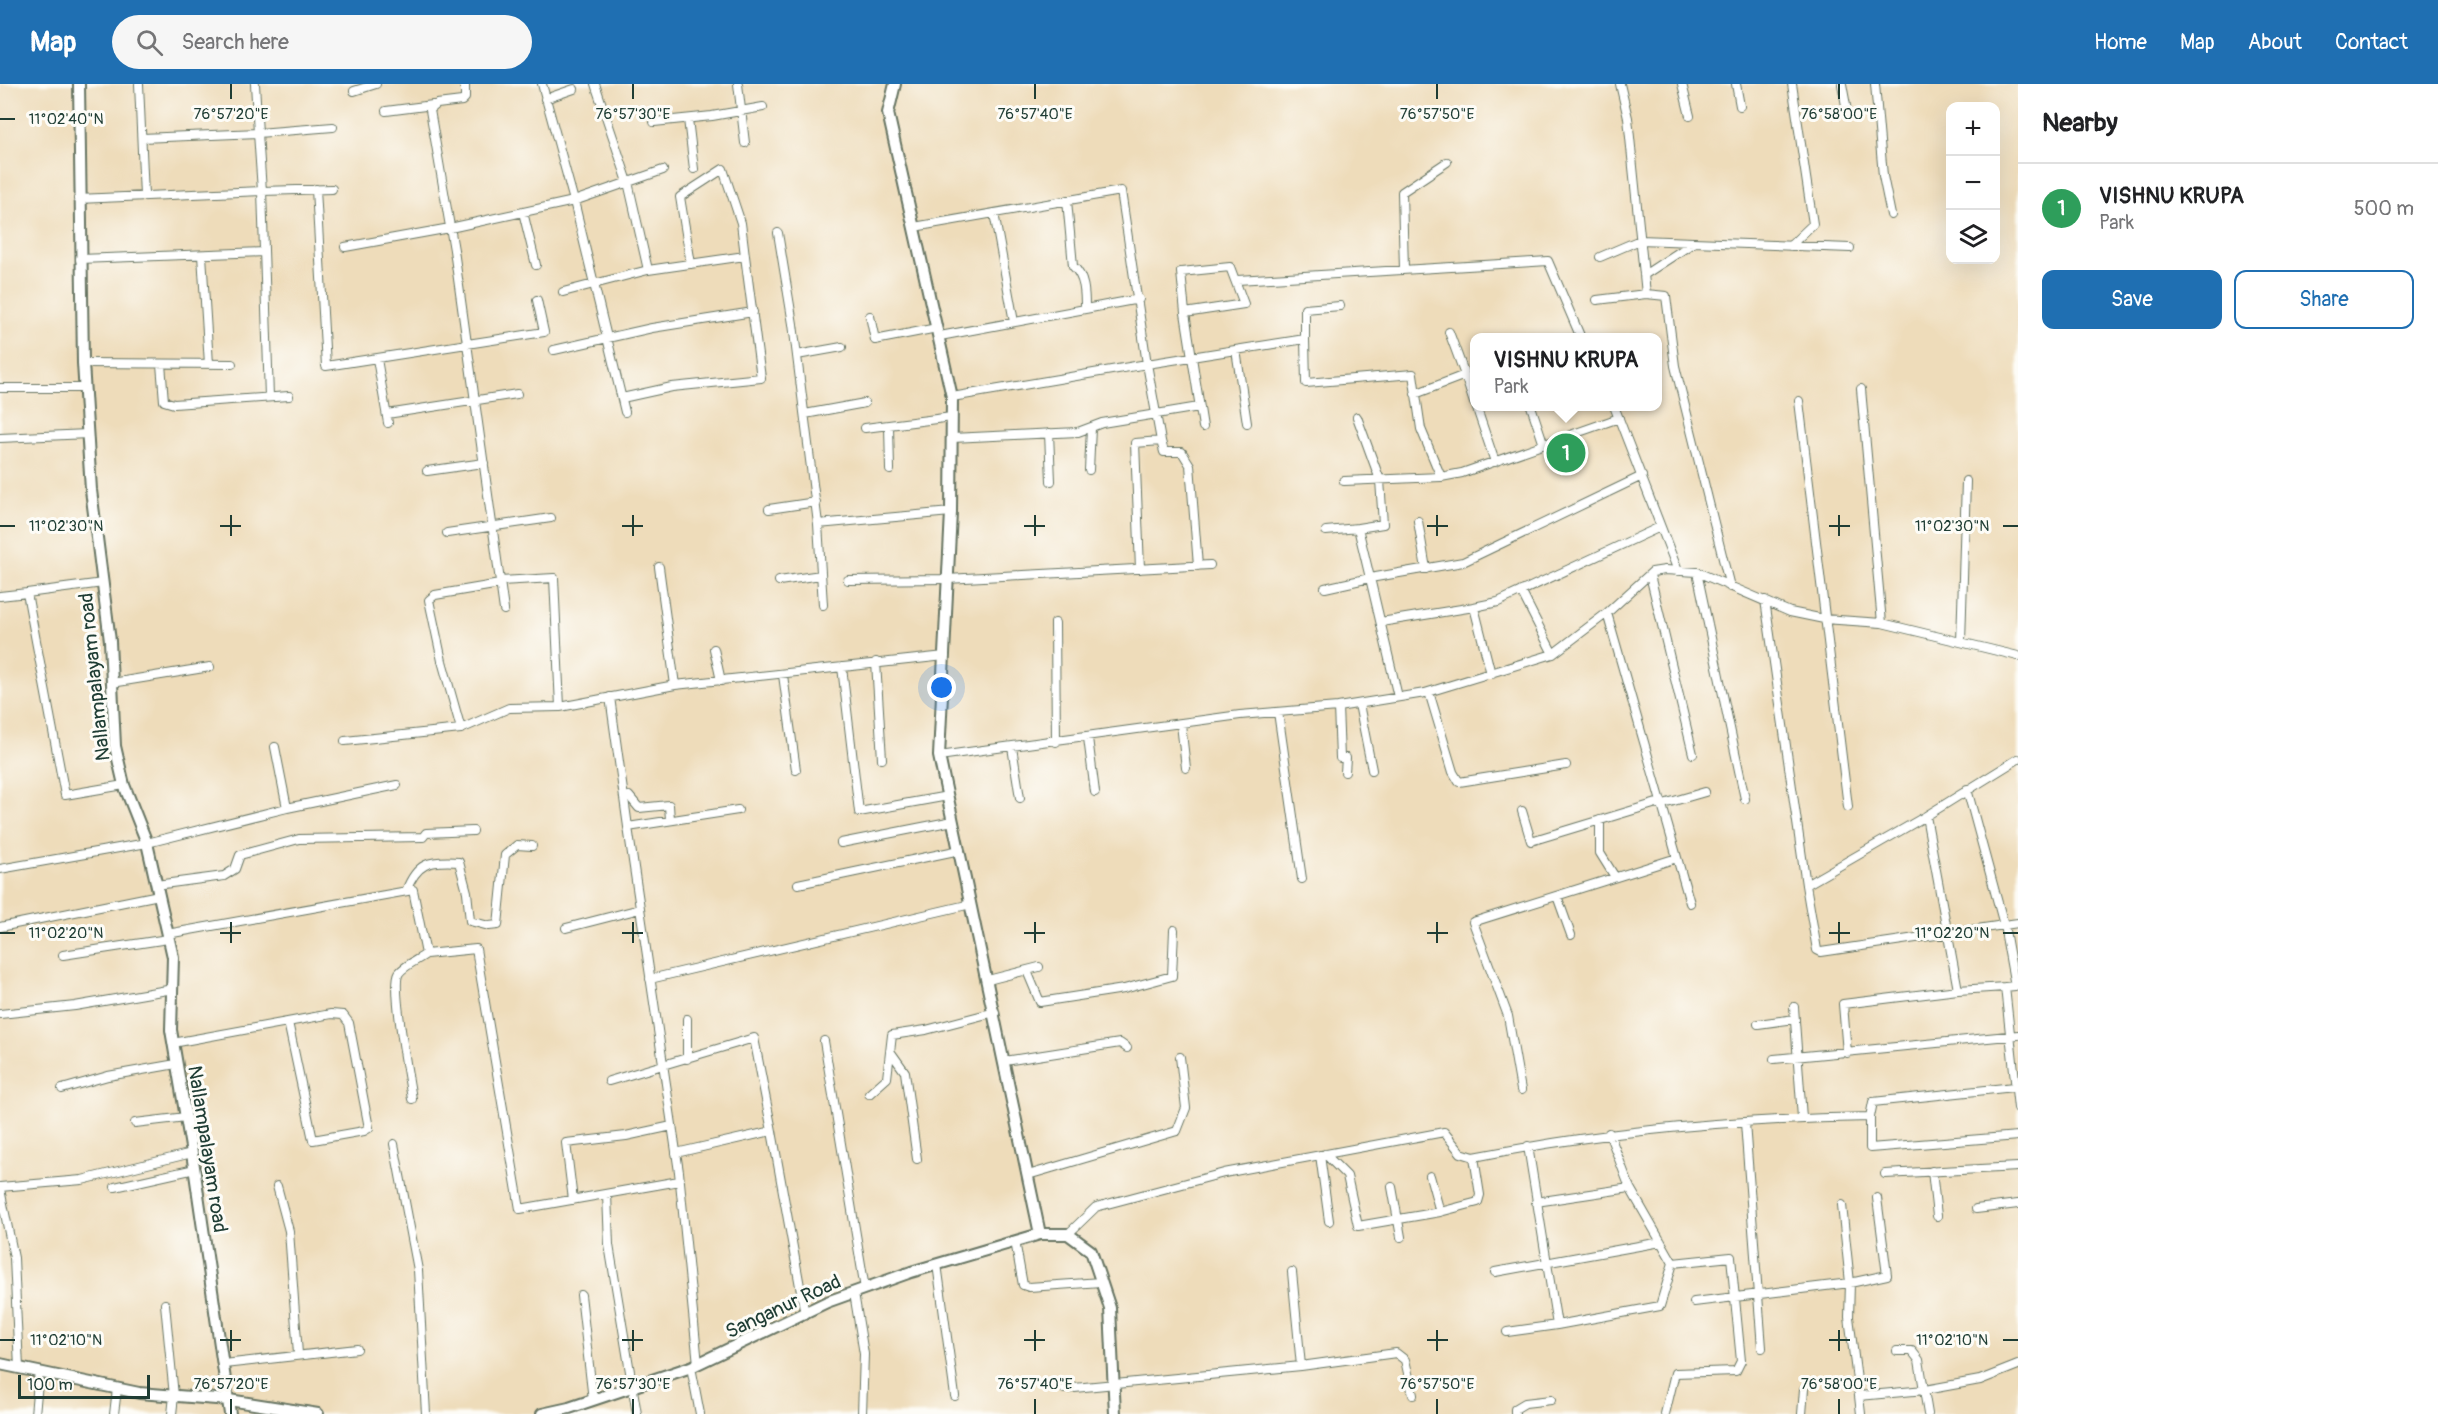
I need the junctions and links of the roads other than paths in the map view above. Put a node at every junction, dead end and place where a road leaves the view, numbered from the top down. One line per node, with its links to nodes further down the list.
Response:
1 (79, 84): 40 (street, Nallampalayam road)
2 (139, 84): 30 (street)
3 (255, 84): 29 (street)
4 (376, 84): 17 (street)
5 (465, 84): 19 (street)
6 (542, 84): 18 (street)
7 (595, 84): 35 (street)
8 (738, 84): 22 (street)
9 (895, 84): 46 (street)
10 (1620, 84): 49 (street)
11 (1682, 84): 25 (street)
12 (1736, 84): 20 (street)
13 (1792, 84): 51 (street)
14 (1842, 84): 24 (street)
15 (1875, 84): 45 (street)
16 (574, 89): 18 (street)
17 (354, 91)
18 (545, 99): 42 (street)
19 (434, 105): 23 (street); 47 (street)
20 (1740, 106)
21 (764, 107): 22 (street)
22 (741, 110): 26 (street); 31 (street)
23 (386, 111)
24 (1847, 111)
25 (1690, 116)
26 (688, 119): 27 (street); 33 (street)
27 (654, 122)
28 (333, 127): 29 (street)
29 (258, 133): 30 (street); 38 (street)
30 (142, 138): 39 (street)
31 (745, 143)
32 (1447, 162): 62 (street)
33 (694, 169)
34 (663, 170): 35 (street)
35 (628, 182): 42 (street); 61 (street)
36 (316, 189): 37 (street); 38 (street); 88 (street)
37 (332, 189)
38 (262, 191): 39 (street); 54 (street)
39 (144, 196): 40 (street)
40 (78, 199): 58 (street, Nallampalayam road)
41 (1067, 200): 44 (street); 68 (street); 72 (street)
42 (574, 201): 43 (street); 65 (street)
43 (523, 212): 47 (street); 60 (street)
44 (994, 213): 46 (street); 76 (street)
45 (1891, 215)
46 (914, 227): 77 (street)
47 (450, 228): 52 (street); 82 (street)
48 (778, 233): 86 (street)
49 (1640, 240): 50 (street); 57 (street); 63 (street)
50 (1695, 242): 51 (street); 63 (street)
51 (1790, 246): 53 (street)
52 (345, 247)
53 (1850, 248)
54 (264, 252): 55 (street); 103 (street)
55 (202, 255): 58 (street); 91 (street)
56 (745, 256): 59 (street); 59 (street); 73 (street)
57 (1600, 257)
58 (80, 259): 89 (street, Nallampalayam road)
59 (691, 264): 61 (street)
60 (536, 265)
61 (648, 270): 65 (street)
62 (1404, 270): 64 (street); 79 (street)
63 (1644, 275): 67 (street)
64 (1237, 280): 74 (street); 74 (street)
65 (594, 283): 66 (street); 80 (street)
66 (564, 292)
67 (1646, 294): 70 (street); 166 (street)
68 (1139, 299): 72 (street); 93 (street)
69 (537, 300): 82 (street)
70 (1597, 300)
71 (1340, 306): 81 (street)
72 (1085, 309): 76 (street)
73 (753, 312): 80 (street); 104 (street)
74 (1185, 313): 87 (street)
75 (870, 316): 77 (street)
76 (1014, 322): 77 (street)
77 (938, 332): 102 (street)
78 (1449, 332): 94 (street)
79 (1579, 333)
80 (608, 337): 84 (street); 104 (street)
81 (1305, 339): 85 (street); 99 (street)
82 (466, 343): 88 (street); 105 (street)
83 (842, 347): 86 (street)
84 (554, 350)
85 (1236, 350): 87 (street); 118 (street)
86 (797, 355): 114 (street)
87 (1192, 357): 93 (street); 108 (street)
88 (377, 359): 105 (street)
89 (83, 363): 90 (street); 96 (street, Nallampalayam road)
90 (161, 364): 91 (street); 103 (street)
91 (209, 364): 92 (street)
92 (232, 364)
93 (1147, 364): 102 (street); 113 (street)
94 (1465, 375): 98 (street); 99 (street)
95 (0, 388): 96 (street)
96 (84, 388): 124 (street, Nallampalayam road)
97 (1862, 389): 179 (street)
98 (1470, 390)
99 (1415, 393): 135 (street)
100 (517, 394): 105 (street)
101 (289, 396): 103 (street)
102 (952, 397): 115 (street)
103 (269, 398)
104 (622, 398): 112 (street)
105 (474, 400): 130 (street)
106 (1799, 401): 176 (street)
107 (865, 403): 114 (street)
108 (1199, 406): 113 (street); 120 (street)
109 (1477, 411): 129 (street)
110 (1533, 411): 128 (street)
111 (1616, 411): 117 (street)
112 (625, 412)
113 (1156, 413): 122 (street); 127 (street)
114 (805, 414): 140 (street)
115 (952, 417): 119 (street); 126 (street)
116 (1357, 417): 136 (street)
117 (1619, 418): 128 (street); 134 (street)
118 (1247, 423)
119 (889, 424): 121 (street); 131 (street)
120 (1203, 427)
121 (865, 428)
122 (1090, 428): 123 (street); 132 (street)
123 (1049, 433): 126 (street); 137 (street)
124 (88, 434): 125 (street); 164 (street, Nallampalayam road)
125 (0, 438)
126 (952, 438): 142 (street)
127 (1161, 441): 152 (street); 155 (street)
128 (1544, 445): 129 (street)
129 (1495, 462): 135 (street)
130 (484, 463): 133 (street); 146 (street)
131 (890, 470)
132 (1089, 470)
133 (427, 471)
134 (1642, 476): 147 (street); 154 (street)
135 (1441, 477): 136 (street)
136 (1380, 480): 138 (street); 148 (street)
137 (1051, 481)
138 (1344, 481)
139 (1966, 481): 180 (street)
140 (816, 502): 141 (street); 145 (street)
141 (769, 508)
142 (951, 512): 145 (street); 161 (street)
143 (551, 518): 146 (street)
144 (1418, 521): 154 (street)
145 (819, 524): 158 (street)
146 (493, 527): 150 (street); 165 (street)
147 (1660, 527): 156 (street); 168 (street)
148 (1358, 528): 149 (street); 160 (street)
149 (1326, 531)
150 (447, 533)
151 (1210, 565): 152 (street)
152 (1198, 566): 155 (street)
153 (659, 567): 192 (street)
154 (1426, 568): 160 (street)
155 (1140, 569): 161 (street)
156 (1678, 571): 157 (street); 159 (street)
157 (1697, 572): 166 (street); 224 (street)
158 (821, 575): 163 (street); 172 (street)
159 (1650, 575): 175 (street); 207 (street)
160 (1370, 578): 167 (street); 177 (street)
161 (947, 579): 162 (street); 183 (street)
162 (848, 580)
163 (779, 581)
164 (103, 583): 169 (street); 191 (street, Nallampalayam road)
165 (500, 583): 174 (street); 197 (street); 201 (street)
166 (1730, 587): 171 (street)
167 (1325, 588)
168 (1521, 591): 173 (street); 182 (street)
169 (27, 593): 170 (street); 216 (street)
170 (0, 596)
171 (1765, 600): 176 (street); 245 (street)
172 (823, 605)
173 (1474, 607): 177 (street); 188 (street)
174 (504, 610)
175 (1607, 613): 182 (street); 225 (street)
176 (1824, 619): 179 (street); 226 (street)
177 (1381, 622): 195 (street)
178 (1055, 623): 204 (street)
179 (1882, 623): 180 (street)
180 (1961, 642): 184 (street)
181 (714, 649): 190 (street)
182 (1553, 654): 188 (street)
183 (945, 656): 185 (street); 208 (street)
184 (2018, 656)
185 (876, 662): 186 (street); 209 (street)
186 (842, 667): 189 (street); 222 (street)
187 (210, 668): 191 (street)
188 (1491, 674): 193 (street)
189 (783, 675): 190 (street); 213 (street)
190 (721, 681): 192 (street)
191 (112, 683): 216 (street, Nallampalayam road)
192 (675, 685): 194 (street)
193 (1429, 692): 195 (street); 211 (street)
194 (610, 698): 197 (street); 234 (street)
195 (1398, 698): 196 (street)
196 (1359, 704): 198 (street); 214 (street)
197 (560, 707): 201 (street)
198 (1338, 707): 199 (street); 215 (street)
199 (1278, 712): 200 (street); 243 (street)
200 (1181, 724): 202 (street); 212 (street)
201 (461, 729): 203 (street)
202 (1088, 738): 204 (street); 219 (street)
203 (345, 741)
204 (1056, 742): 206 (street)
205 (276, 747): 227 (street)
206 (1012, 747): 208 (street); 223 (street)
207 (1693, 754)
208 (939, 756): 222 (street)
209 (882, 759)
210 (2018, 759): 218 (street)
211 (1566, 765)
212 (1186, 768)
213 (796, 770)
214 (1372, 771)
215 (1345, 772)
216 (124, 785): 236 (street, Nallampalayam road)
217 (397, 785): 227 (street)
218 (1967, 789): 230 (street); 253 (street)
219 (1095, 792)
220 (1705, 792): 225 (street)
221 (629, 796): 231 (street)
222 (948, 796): 233 (street)
223 (1020, 798)
224 (1745, 799)
225 (1660, 803): 232 (street); 240 (street)
226 (1848, 807)
227 (287, 808): 236 (street)
228 (738, 810): 231 (street)
229 (1522, 811): 232 (street)
230 (1926, 816): 245 (street); 257 (street)
231 (670, 820): 234 (street)
232 (1600, 820): 242 (street)
233 (953, 821): 237 (street); 239 (street)
234 (628, 827): 251 (street)
235 (473, 831): 246 (street)
236 (147, 843): 241 (street); 246 (street, Nallampalayam road)
237 (841, 843)
238 (532, 846): 247 (street)
239 (960, 850): 244 (street); 250 (street)
240 (1677, 858): 242 (street); 249 (street)
241 (0, 869)
242 (1615, 878): 248 (street)
243 (1302, 879)
244 (798, 884)
245 (1806, 885): 257 (street)
246 (158, 890): 254 (street); 259 (street, Nallampalayam road)
247 (406, 891): 259 (street); 260 (street)
248 (1557, 896): 258 (street); 293 (street)
249 (1690, 903)
250 (971, 904): 264 (street); 265 (street)
251 (640, 909): 255 (street); 264 (street)
252 (2018, 923): 253 (street)
253 (2004, 925): 257 (street); 266 (street)
254 (0, 927)
255 (566, 928)
256 (1174, 930): 263 (street)
257 (1948, 934): 269 (street)
258 (1571, 935)
259 (168, 936): 261 (street); 268 (street, Nallampalayam road)
260 (426, 954): 295 (street); 327 (street)
261 (63, 955)
262 (1039, 967): 263 (street)
263 (1027, 971): 265 (street)
264 (650, 979): 289 (street)
265 (988, 980): 271 (street)
266 (2017, 986): 267 (street)
267 (2005, 987): 269 (street); 277 (street)
268 (173, 989): 272 (street); 279 (street, Nallampalayam road)
269 (1958, 990): 282 (street)
270 (1794, 1007): 274 (street)
271 (994, 1012): 281 (street); 287 (street)
272 (0, 1014)
273 (687, 1019): 285 (street)
274 (1795, 1019): 276 (street); 283 (street)
275 (288, 1022): 275 (street); 279 (street)
276 (1758, 1024)
277 (2014, 1035): 282 (street); 291 (street)
278 (824, 1041): 348 (street)
279 (173, 1043): 288 (street, Nallampalayam road)
280 (1127, 1048): 287 (street)
281 (890, 1051): 294 (street); 312 (street)
282 (1847, 1053): 283 (street)
283 (1797, 1056): 286 (street); 299 (street)
284 (1180, 1057): 317 (street)
285 (687, 1059): 289 (street); 303 (street)
286 (1774, 1059)
287 (1005, 1061): 317 (street)
288 (176, 1064): 292 (street); 297 (street, Nallampalayam road)
289 (663, 1067): 290 (street); 302 (street)
290 (609, 1081)
291 (2016, 1087): 296 (street); 298 (street)
292 (62, 1089)
293 (1521, 1090)
294 (869, 1094)
295 (412, 1099)
296 (2018, 1108)
297 (186, 1117): 300 (street); 308 (street, Nallampalayam road)
298 (1870, 1117): 299 (street); 305 (street)
299 (1802, 1118): 301 (street)
300 (135, 1123)
301 (1745, 1123): 304 (street); 351 (street)
302 (672, 1126): 309 (street); 327 (street)
303 (772, 1131): 309 (street); 355 (street)
304 (1609, 1133): 307 (street); 324 (street)
305 (2018, 1136)
306 (394, 1144): 388 (street)
307 (1528, 1146): 311 (street); 328 (street)
308 (192, 1153): 314 (street, Nallampalayam road); 323 (street)
309 (676, 1153): 319 (street)
310 (1322, 1155): 311 (street); 334 (street); 335 (street); 336 (street)
311 (1474, 1157): 332 (street)
312 (917, 1160)
313 (2018, 1167): 315 (street)
314 (195, 1169): 321 (street); 363 (street, Nallampalayam road)
315 (1932, 1171): 316 (street); 333 (street)
316 (1886, 1174)
317 (1028, 1175): 337 (street)
318 (1430, 1176): 332 (street)
319 (680, 1181): 325 (street); 365 (street)
320 (277, 1186): 361 (street)
321 (115, 1187)
322 (1392, 1187): 334 (street)
323 (0, 1188): 367 (street)
324 (1630, 1188): 328 (street); 340 (street)
325 (607, 1194): 327 (street); 370 (street)
326 (1877, 1198): 347 (street)
327 (573, 1200)
328 (1536, 1202): 341 (street)
329 (2018, 1204): 331 (street)
330 (1842, 1205): 347 (street)
331 (1976, 1209)
332 (1440, 1212): 334 (street)
333 (1937, 1216)
334 (1398, 1219): 338 (street)
335 (1329, 1221)
336 (1068, 1233): 337 (street, Sanganur Road); 346 (street)
337 (1040, 1234): 339 (street, Sanganur Road)
338 (1401, 1237)
339 (1015, 1241): 343 (street, Sanganur Road); 346 (street)
340 (1661, 1242): 341 (street); 342 (street)
341 (1547, 1263): 345 (street); 356 (street)
342 (1674, 1263): 352 (street); 356 (street)
343 (937, 1264): 348 (street, Sanganur Road); 377 (street)
344 (1292, 1272): 366 (street)
345 (1495, 1272)
346 (1101, 1282): 369 (street)
347 (1850, 1283): 351 (street); 378 (street)
348 (865, 1289): 349 (street, Sanganur Road)
349 (854, 1293): 355 (street, Sanganur Road); 392 (street)
350 (581, 1295): 380 (street)
351 (1758, 1295): 352 (street); 358 (street)
352 (1735, 1296): 353 (street); 395 (street)
353 (1694, 1302)
354 (165, 1304): 376 (street)
355 (805, 1314): 365 (street, Sanganur Road)
356 (1557, 1324): 357 (street)
357 (1507, 1332)
358 (1762, 1348)
359 (357, 1349): 361 (street)
360 (1897, 1351): 374 (street)
361 (298, 1354): 363 (street)
362 (0, 1364): 367 (street)
363 (224, 1364): 379 (street, Nallampalayam road)
364 (2018, 1365): 374 (street)
365 (694, 1366): 370 (street, Sanganur Road); 391 (street)
366 (1301, 1366): 369 (street); 375 (street)
367 (19, 1368): 368 (street)
368 (39, 1372): 371 (street); 383 (street)
369 (1115, 1385): 372 (street); 393 (street)
370 (631, 1387): 380 (street, Sanganur Road); 390 (street)
371 (117, 1389): 376 (street); 384 (street)
372 (1064, 1389)
373 (1803, 1389): 396 (street)
374 (1925, 1390): 378 (street); 398 (street)
375 (1413, 1395)
376 (174, 1396): 379 (street); 385 (street)
377 (955, 1396)
378 (1859, 1396): 397 (street)
379 (229, 1400): 386 (street, Nallampalayam road); 387 (street)
380 (593, 1400): 382 (street, Sanganur Road)
381 (1551, 1400): 394 (street)
382 (570, 1411): 389 (street, Sanganur Road)
383 (35, 1414)
384 (114, 1414)
385 (172, 1414)
386 (230, 1414)
387 (318, 1414)
388 (426, 1414)
389 (542, 1414)
390 (637, 1414)
391 (700, 1414)
392 (862, 1414)
393 (1115, 1414)
394 (1515, 1414)
395 (1665, 1414)
396 (1802, 1414)
397 (1861, 1414)
398 (1928, 1414)

